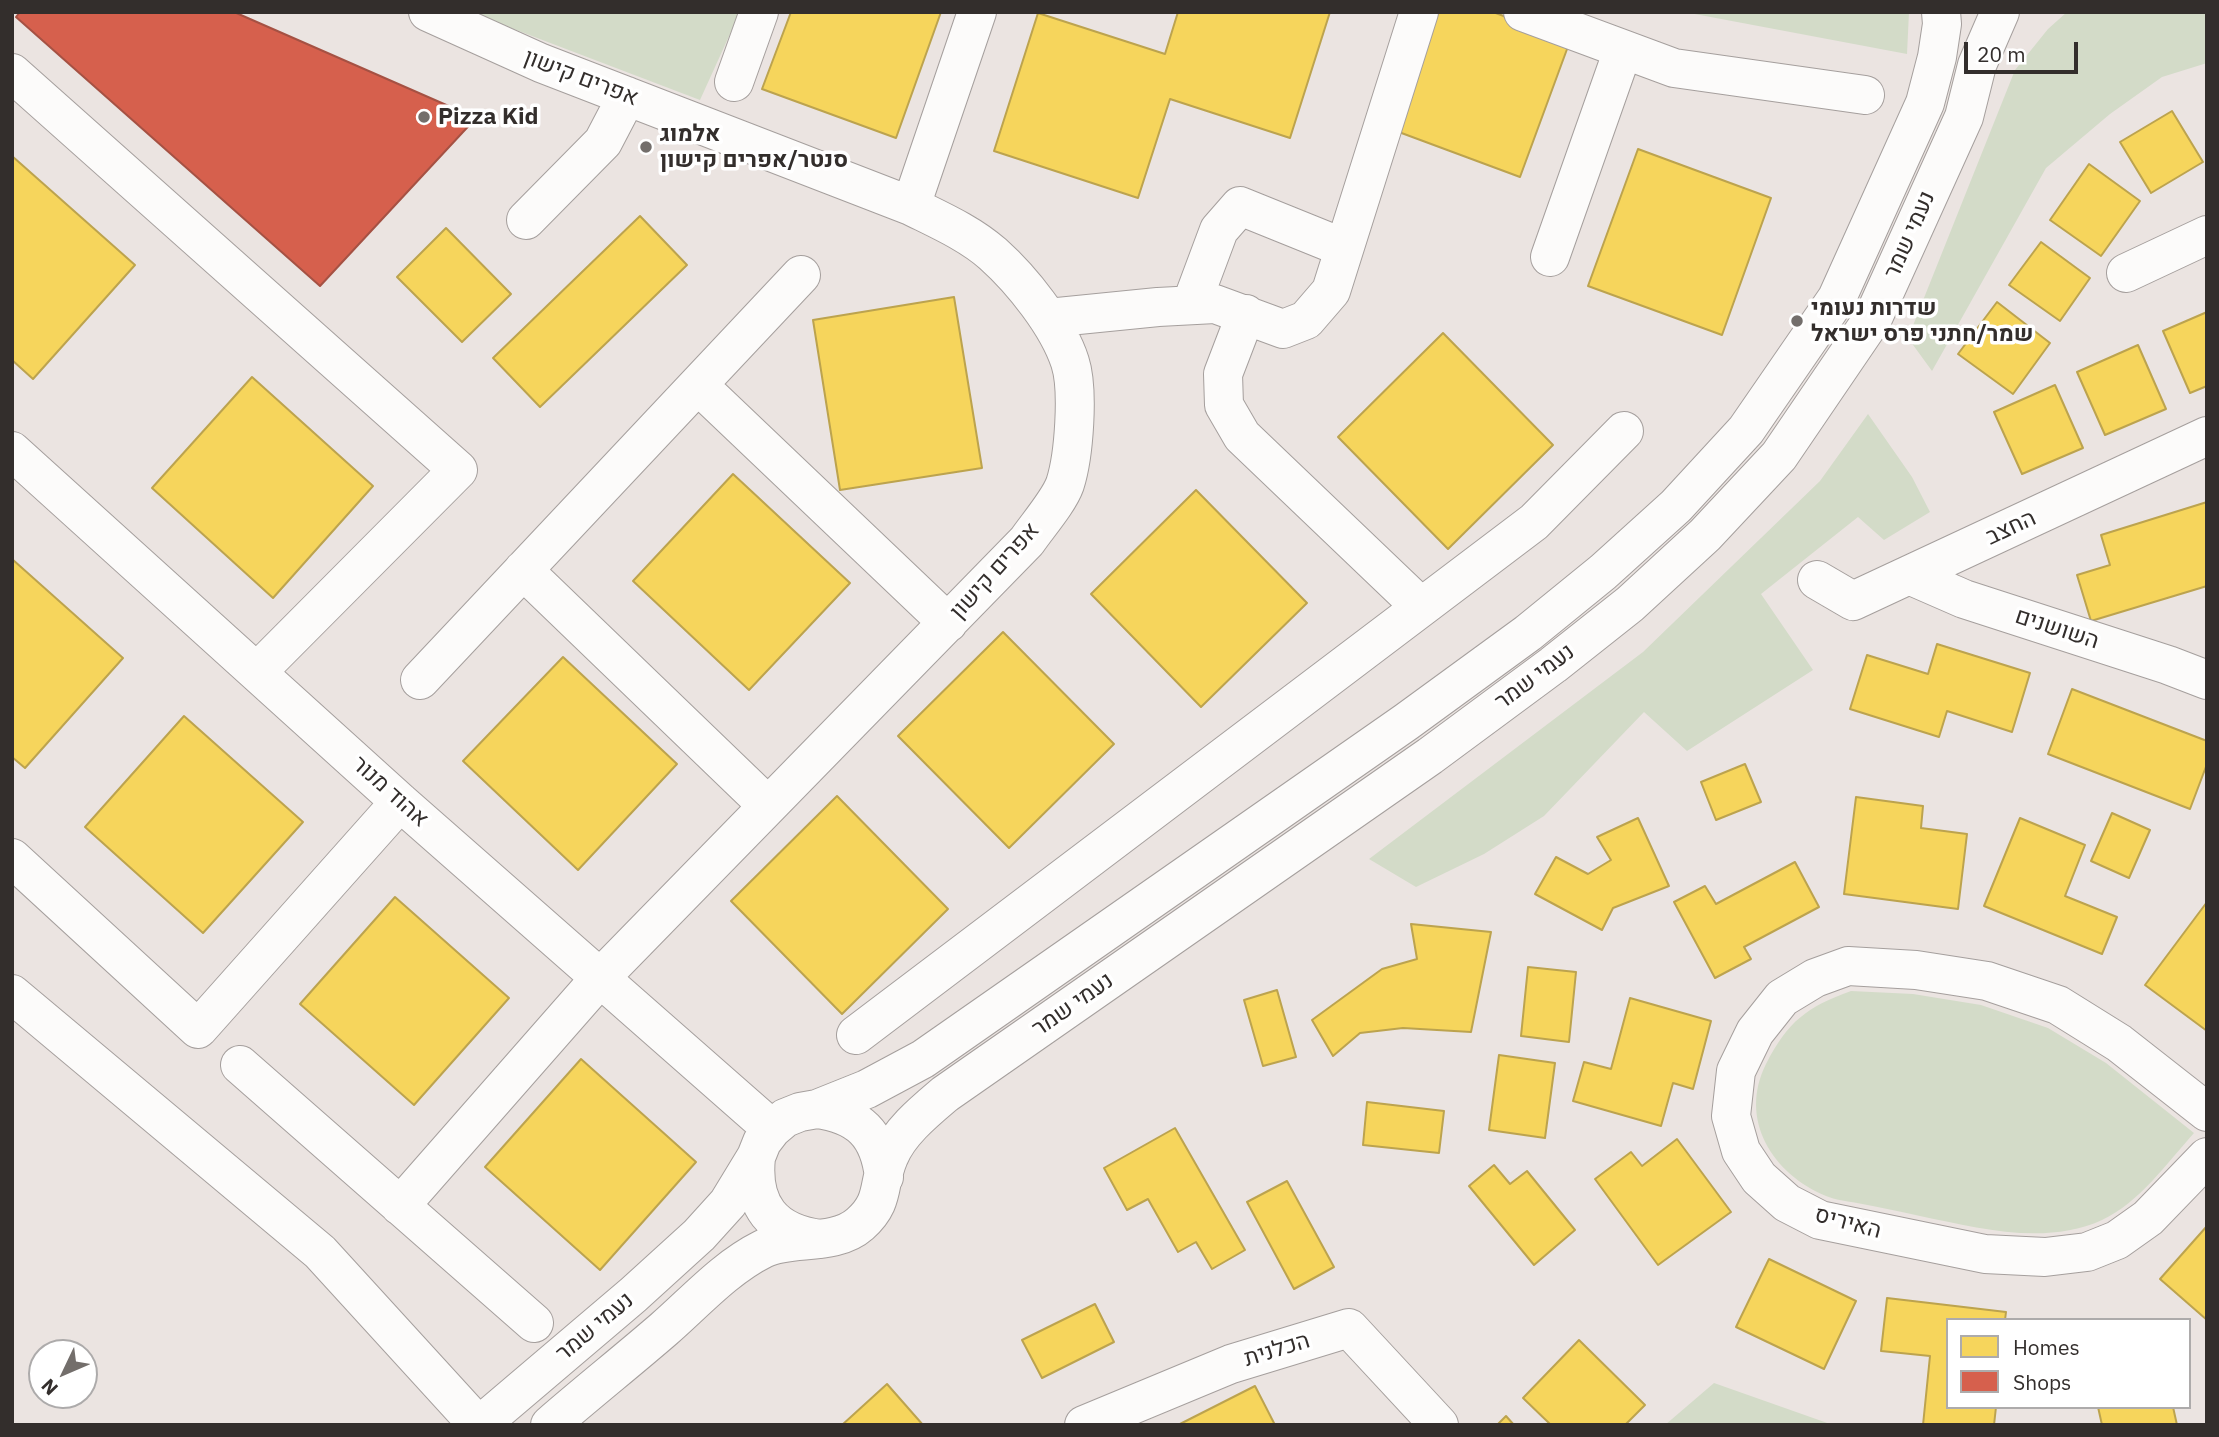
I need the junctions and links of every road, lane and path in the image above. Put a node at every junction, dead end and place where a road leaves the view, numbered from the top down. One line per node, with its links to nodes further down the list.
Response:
1 (428, 12): 12 (street, אפרים קישון)
2 (759, 12): 10 (street)
3 (977, 12): 13 (street)
4 (1419, 12): 16 (street)
5 (1523, 12): 8 (street)
6 (1941, 12): 42 (street, נעמי שמר)
7 (2000, 12): 46 (street, נעמי שמר)
8 (1623, 50): 11 (street); 17 (street)
9 (12, 73): 32 (street)
10 (734, 82)
11 (1865, 94)
12 (627, 96): 13 (street, אפרים קישון); 14 (street)
13 (911, 206): 22 (street, אפרים קישון)
14 (526, 220)
15 (2207, 235): 18 (street)
16 (1344, 248): 20 (street); 21 (street)
17 (1550, 257)
18 (2126, 272)
19 (802, 275): 23 (street)
20 (1191, 305): 21 (street); 22 (street)
21 (1246, 314): 30 (street)
22 (1048, 318): 31 (street, אפרים קישון)
23 (698, 385): 27 (street); 31 (street)
24 (1624, 431): 30 (street)
25 (2207, 436): 28 (street, החצב)
26 (12, 451): 32 (street, אהוד מנור)
27 (523, 570): 33 (street); 36 (street)
28 (1909, 575): 29 (street, החצב); 34 (street, השושנים)
29 (1817, 580)
30 (1421, 607): 40 (street)
31 (948, 623): 36 (street, אפרים קישון)
32 (258, 671): 35 (street, אהוד מנור)
33 (420, 680)
34 (2207, 680)
35 (400, 802): 37 (street); 38 (street, אהוד מנור)
36 (767, 805): 38 (street, אפרים קישון)
37 (12, 858)
38 (601, 977): 44 (street, אהוד מנור); 47 (street, אפרים קישון)
39 (12, 994): 50 (street)
40 (856, 1035)
41 (240, 1065): 47 (street)
42 (817, 1109): 44 (street, נעמי שמר); 46 (street)
43 (2207, 1112): 45 (street, האיריס)
44 (764, 1143): 48 (street); 50 (street, נעמי שמר)
45 (2207, 1157)
46 (884, 1177): 48 (street, נעמי שמר)
47 (400, 1206): 49 (street)
48 (821, 1239): 51 (street, נעמי שמר)
49 (534, 1324)
50 (479, 1425)
51 (550, 1425)
52 (1084, 1425): 53 (street, הכלנית)
53 (1439, 1425)

